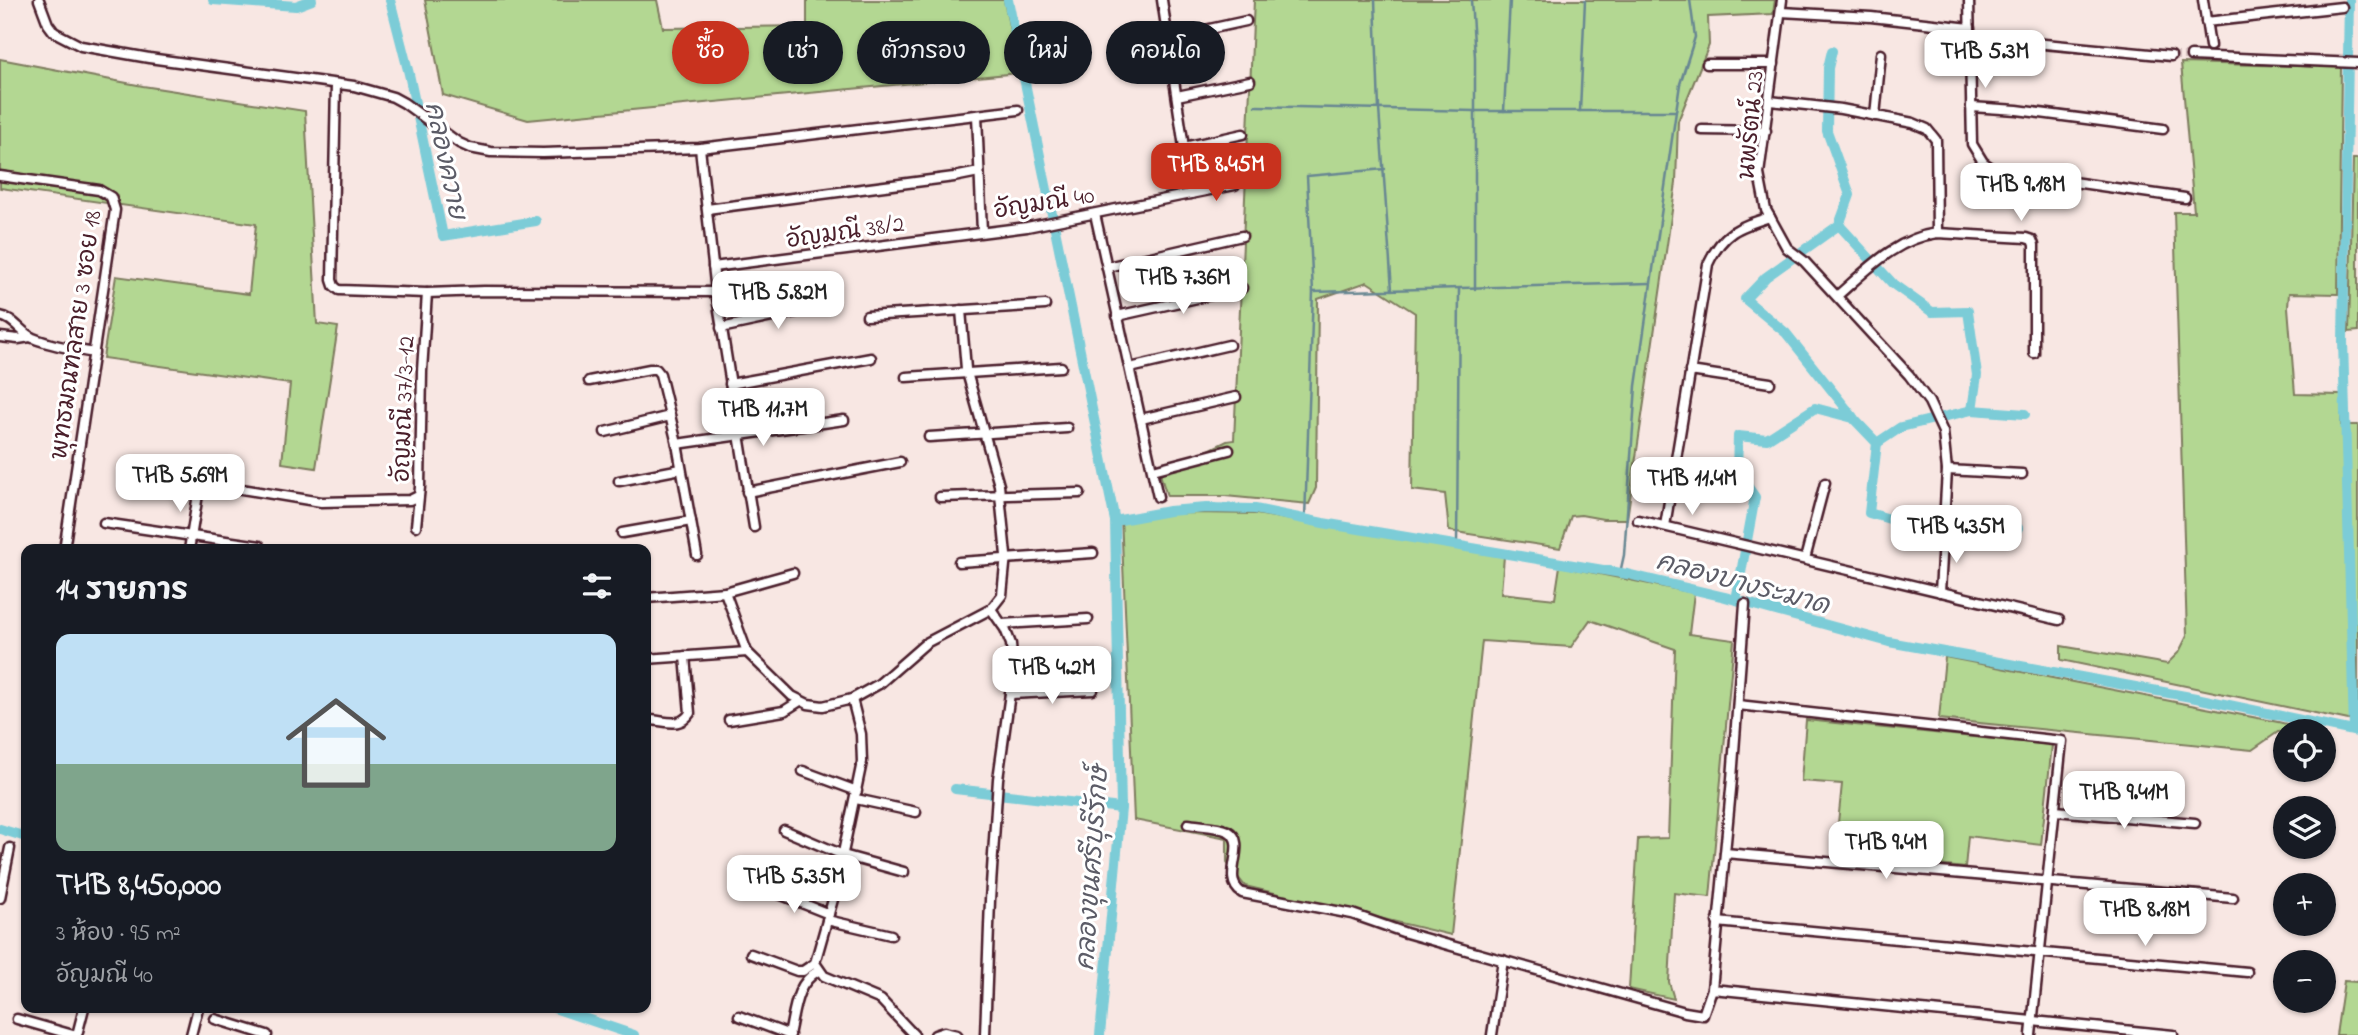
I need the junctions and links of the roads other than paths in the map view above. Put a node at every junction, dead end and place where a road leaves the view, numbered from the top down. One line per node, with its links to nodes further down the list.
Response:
1 (39, 0): 21 (street)
2 (1162, 0): 8 (street)
3 (1782, 0): 7 (street, นพรัตน์ 23)
4 (1969, 0): 12 (street)
5 (2203, 0): 10 (street)
6 (2342, 7): 10 (street)
7 (1780, 12): 12 (street); 19 (street, นพรัตน์ 23)
8 (1165, 21)
9 (1247, 21): 11 (street)
10 (2206, 22): 13 (street)
11 (1225, 26)
12 (1970, 32): 15 (street); 25 (street)
13 (2210, 46)
14 (1881, 54): 28 (street)
15 (2171, 56)
16 (2191, 56): 17 (street)
17 (2358, 63)
18 (1707, 64): 19 (street)
19 (1774, 64): 24 (street, นพรัตน์ 23)
20 (1250, 81): 23 (street)
21 (335, 84): 34 (street); 50 (street)
22 (1175, 84): 23 (street)
23 (1177, 96): 33 (street)
24 (1770, 101): 28 (street); 31 (street, นพรัตน์ 23)
25 (1971, 107): 29 (street); 39 (street)
26 (1018, 110): 27 (street)
27 (977, 115): 34 (street); 35 (street)
28 (1875, 116): 44 (street)
29 (2163, 129)
30 (1702, 130): 31 (street)
31 (1766, 131): 42 (street, นพรัตน์ 23)
32 (1243, 134): 33 (street)
33 (1184, 147): 38 (street)
34 (701, 148): 40 (street)
35 (979, 172): 40 (street); 43 (street)
36 (0, 176): 62 (street, พุทธมณฑลสาย 3 ซอย 18)
37 (1235, 185): 38 (street, อัญมณี 40)
38 (1191, 194): 41 (street, อัญมณี 40)
39 (2185, 198)
40 (707, 209): 46 (street)
41 (1091, 215): 43 (street, อัญมณี 40); 47 (street)
42 (1770, 217): 51 (street, นพรัตน์ 23); 67 (street)
43 (982, 232): 46 (street, อัญมณี 38/2)
44 (1937, 233): 51 (street); 63 (street)
45 (1242, 236): 47 (street)
46 (713, 267): 49 (street)
47 (1107, 267): 57 (street)
48 (1242, 288): 57 (street)
49 (716, 292): 50 (street); 58 (street)
50 (428, 293): 96 (street, อัญมณี 37/3-12)
51 (1837, 296): 87 (street)
52 (829, 305): 58 (street)
53 (1045, 305): 54 (street)
54 (961, 310): 56 (street); 68 (street)
55 (0, 316): 60 (street)
56 (867, 316)
57 (1118, 316): 66 (street)
58 (721, 328): 72 (street)
59 (0, 337): 60 (street)
60 (30, 337): 62 (street)
61 (1229, 345): 66 (street)
62 (94, 353): 107 (street, พุทธมณฑลสาย 3 ซอย 18)
63 (2034, 353)
64 (871, 358): 72 (street)
65 (1061, 368): 68 (street)
66 (1130, 368): 75 (street)
67 (1690, 371): 71 (street); 103 (street)
68 (968, 373): 69 (street); 79 (street)
69 (905, 377)
70 (589, 380): 74 (street)
71 (1770, 383)
72 (730, 384): 80 (street)
73 (1236, 397): 75 (street)
74 (670, 416): 78 (street); 82 (street)
75 (1141, 419): 86 (street)
76 (844, 420): 80 (street)
77 (1067, 428): 79 (street)
78 (605, 432)
79 (984, 433): 81 (street); 95 (street)
80 (739, 437): 82 (street); 93 (street)
81 (929, 437)
82 (677, 444): 85 (street)
83 (1229, 450): 86 (street)
84 (900, 462): 93 (street)
85 (681, 469): 90 (street); 100 (street)
86 (1153, 470): 98 (street)
87 (1947, 470): 89 (street); 117 (street)
88 (137, 472): 91 (street)
89 (2022, 474)
90 (619, 481)
91 (200, 482): 96 (street); 106 (street)
92 (1825, 483): 113 (street)
93 (747, 492): 104 (street)
94 (1080, 493): 95 (street)
95 (1000, 495): 97 (street); 112 (street)
96 (418, 496): 102 (street, อัญมณี 37/3-12)
97 (940, 497)
98 (1158, 497)
99 (1638, 520): 103 (street)
100 (691, 521): 105 (street); 111 (street)
101 (104, 523): 106 (street)
102 (416, 526)
103 (1665, 526): 113 (street)
104 (754, 527)
105 (622, 533)
106 (191, 536): 108 (street); 109 (street)
107 (65, 544)
108 (190, 544)
109 (246, 544)
110 (1093, 553): 112 (street)
111 (697, 555)
112 (1006, 559): 114 (street); 120 (street)
113 (1805, 559): 117 (street)
114 (959, 562)
115 (793, 573): 116 (street)
116 (725, 592): 118 (street); 124 (street)
117 (1940, 592): 122 (street)
118 (651, 598)
119 (1745, 604): 131 (street)
120 (991, 609): 123 (street); 129 (street)
121 (1088, 619): 123 (street)
122 (2059, 620)
123 (1002, 624): 128 (street)
124 (747, 652): 125 (street); 130 (street)
125 (685, 656): 126 (street); 132 (street)
126 (651, 659)
127 (1093, 690): 128 (street)
128 (1010, 694): 171 (street)
129 (852, 699): 130 (street); 135 (street)
130 (800, 701): 133 (street)
131 (1738, 705): 136 (street); 142 (street)
132 (651, 720)
133 (729, 720)
134 (803, 771): 135 (street)
135 (856, 795): 137 (street); 143 (street)
136 (2055, 811): 138 (street); 145 (street)
137 (916, 813)
138 (2195, 823)
139 (1188, 824): 154 (street)
140 (783, 830): 143 (street)
141 (10, 848): 147 (street)
142 (1725, 853): 145 (street); 150 (street)
143 (844, 855): 144 (street); 149 (street)
144 (904, 872)
145 (2049, 881): 148 (street); 152 (street)
146 (769, 890): 149 (street)
147 (0, 898)
148 (2233, 898)
149 (828, 917): 151 (street); 155 (street)
150 (1717, 922): 152 (street); 157 (street)
151 (891, 935)
152 (2040, 953): 156 (street); 163 (street)
153 (751, 954): 155 (street)
154 (1503, 961): 157 (street); 172 (street)
155 (817, 967): 167 (street); 168 (street)
156 (2247, 972)
157 (1712, 989): 163 (street)
158 (82, 1013): 164 (street)
159 (197, 1013): 165 (street)
160 (739, 1016): 167 (street)
161 (17, 1019): 164 (street)
162 (215, 1019): 166 (street)
163 (2032, 1022): 173 (street); 174 (street)
164 (75, 1035)
165 (191, 1035)
166 (267, 1035)
167 (790, 1035)
168 (914, 1035)
169 (934, 1035): 170 (street)
170 (957, 1035)
171 (985, 1035)
172 (1492, 1035)
173 (2031, 1035)
174 (2173, 1035)

